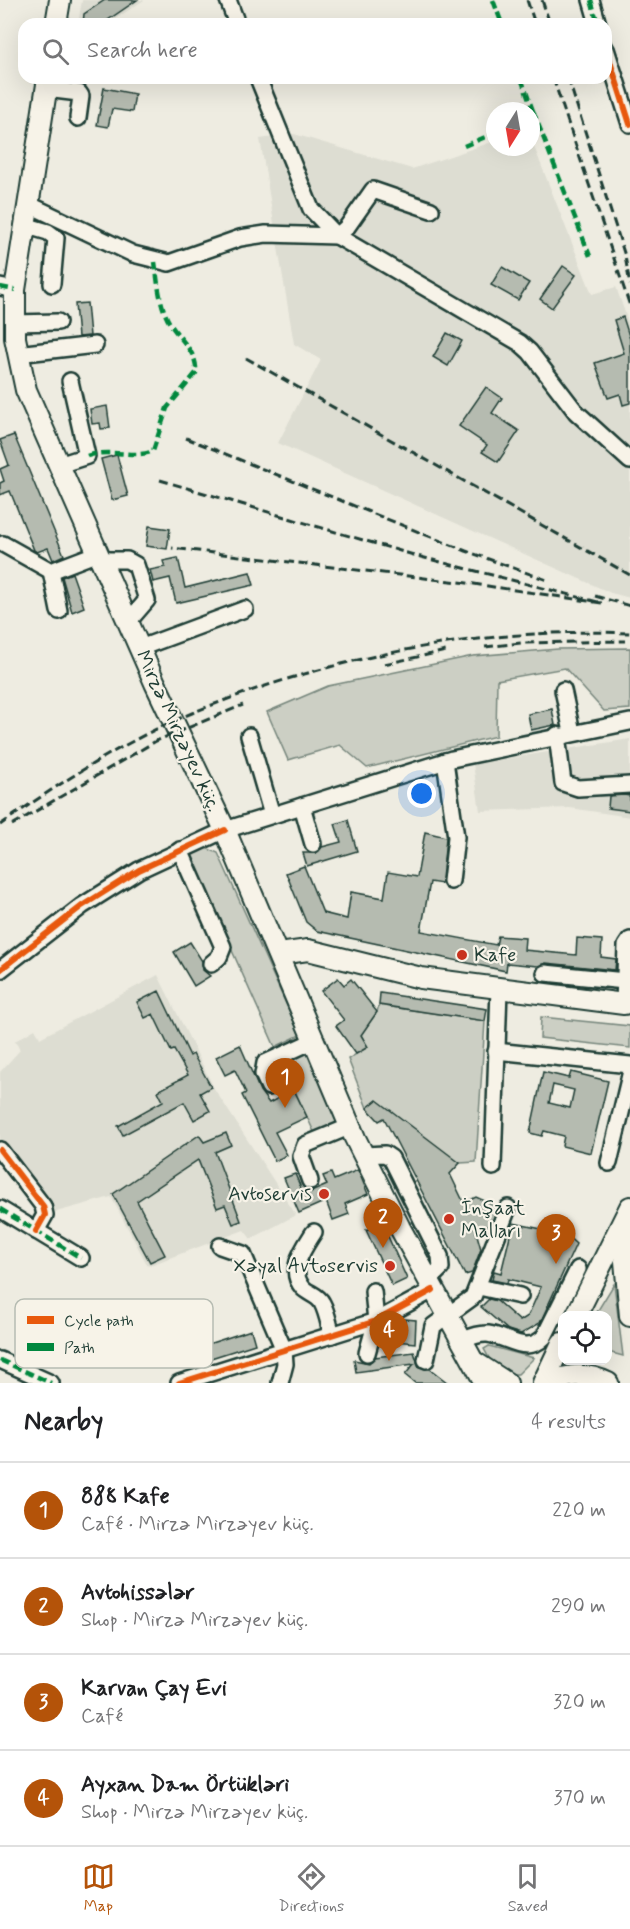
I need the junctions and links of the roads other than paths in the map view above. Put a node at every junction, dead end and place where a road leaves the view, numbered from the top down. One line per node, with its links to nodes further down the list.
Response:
1 (60, 0): 4 (main road)
2 (228, 0): 5 (street)
3 (591, 0): 6 (street)
4 (57, 18)
5 (235, 18)
6 (596, 18)
7 (612, 67): 12 (street)
8 (47, 84): 13 (main road, Mirzə Mirzəyev küç.)
9 (50, 84): 11 (street)
10 (260, 84): 16 (street)
11 (78, 118)
12 (630, 124)
13 (28, 204): 15 (main road, Mirzə Mirzəyev küç.); 16 (street)
14 (431, 210): 16 (street)
15 (24, 225): 17 (street); 18 (main road, Mirzə Mirzəyev küç.)
16 (337, 236): 24 (street)
17 (52, 284)
18 (8, 289): 20 (main road, Mirzə Mirzəyev küç.)
19 (58, 322): 20 (street)
20 (14, 323): 22 (main road, Mirzə Mirzəyev küç.)
21 (95, 345): 22 (street)
22 (17, 354): 25 (main road, Mirzə Mirzəyev küç.)
23 (70, 381): 25 (street)
24 (630, 461)
25 (59, 465): 27 (main road, Mirzə Mirzəyev küç.)
26 (3, 544): 28 (street)
27 (99, 556): 28 (street); 31 (main road, Mirzə Mirzəyev küç.); 31 (street)
28 (51, 571): 30 (street)
29 (245, 609): 32 (street)
30 (59, 611)
31 (128, 622): 32 (main road, Mirzə Mirzəyev küç.)
32 (140, 648): 41 (main road, Mirzə Mirzəyev küç.)
33 (563, 690): 35 (street)
34 (630, 722): 35 (street)
35 (564, 734): 37 (street); 38 (street)
36 (249, 736): 40 (street)
37 (445, 761): 39 (street); 44 (street)
38 (630, 784)
39 (302, 806): 40 (street); 42 (street)
40 (272, 815): 41 (street)
41 (225, 830): 43 (street); 46 (main road, Mirzə Mirzəyev küç.)
42 (313, 844)
43 (180, 850): 47 (street); 48 (street)
44 (450, 881)
45 (630, 940): 50 (street)
46 (279, 954): 51 (main road); 53 (main road, Mirzə Mirzəyev küç.)
47 (211, 964)
48 (0, 970)
49 (545, 973): 50 (street)
50 (625, 981): 52 (street)
51 (499, 989): 52 (main road); 54 (street)
52 (628, 1005)
53 (315, 1040): 57 (street); 58 (main road, Mirzə Mirzəyev küç.)
54 (496, 1051): 55 (street); 61 (street)
55 (630, 1065)
56 (630, 1075): 60 (street)
57 (269, 1087)
58 (351, 1126): 62 (street); 72 (main road, Mirzə Mirzəyev küç.)
59 (1, 1153): 66 (street)
60 (609, 1163)
61 (493, 1167)
62 (310, 1181)
63 (630, 1207): 76 (main road)
64 (508, 1208): 73 (street)
65 (0, 1209): 66 (street)
66 (36, 1231): 70 (street)
67 (314, 1232): 80 (street)
68 (629, 1244): 77 (main road)
69 (220, 1246): 82 (street)
70 (81, 1258)
71 (578, 1269): 81 (street)
72 (431, 1286): 78 (main road, Mirzə Mirzəyev küç.); 79 (street)
73 (478, 1287): 75 (street); 78 (street)
74 (373, 1292): 79 (street)
75 (520, 1296)
76 (578, 1311)
77 (630, 1316)
78 (447, 1317): 81 (main road, Mirzə Mirzəyev küç.); 86 (street)
79 (376, 1321): 80 (street); 83 (street)
80 (332, 1335): 82 (street)
81 (464, 1348): 93 (main road, Mirzə Mirzəyev küç.); 94 (main road)
82 (284, 1350): 91 (street); 92 (street)
83 (367, 1353)
84 (558, 1354): 89 (main road)
85 (0, 1359): 87 (street)
86 (426, 1360)
87 (15, 1366)
88 (19, 1368): 90 (street)
89 (548, 1382): 95 (main road)
90 (51, 1383)
91 (179, 1383)
92 (280, 1383)
93 (485, 1383)
94 (507, 1383)
95 (608, 1383)

